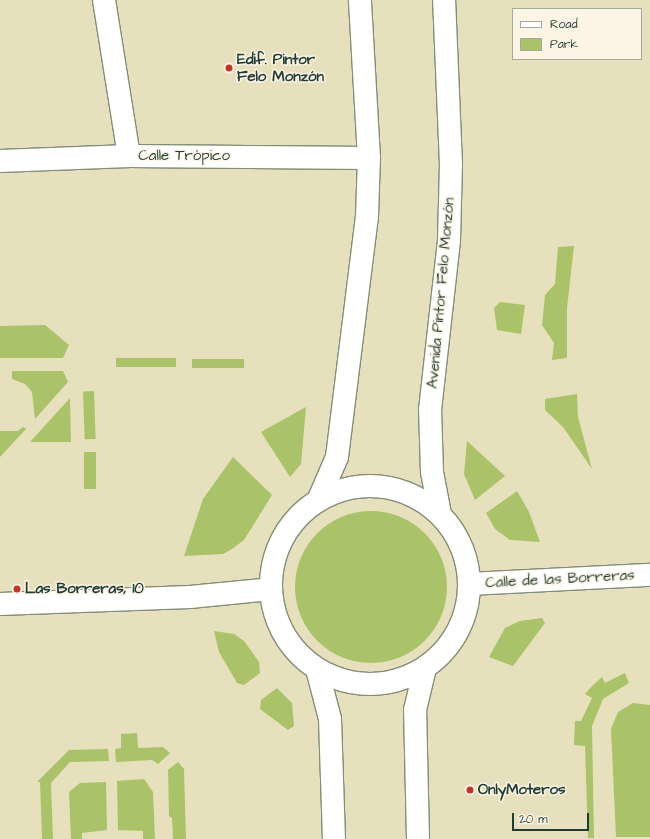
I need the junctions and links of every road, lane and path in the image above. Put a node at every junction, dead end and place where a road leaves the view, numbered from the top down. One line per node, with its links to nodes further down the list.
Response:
1 (104, 0): 4 (street)
2 (360, 0): 5 (street)
3 (444, 0): 8 (street, Avenida Pintor Felo Monzón)
4 (129, 156): 5 (street, Calle Trópico); 6 (street, Calle Trópico)
5 (369, 158): 7 (street)
6 (0, 161)
7 (318, 500): 8 (street); 11 (street)
8 (440, 514): 10 (street)
9 (650, 575): 10 (street, Calle de las Borreras)
10 (470, 584): 13 (street)
11 (271, 589): 12 (street); 14 (street)
12 (0, 604)
13 (426, 668): 14 (street); 16 (street)
14 (317, 669): 15 (street)
15 (334, 839)
16 (418, 839)

